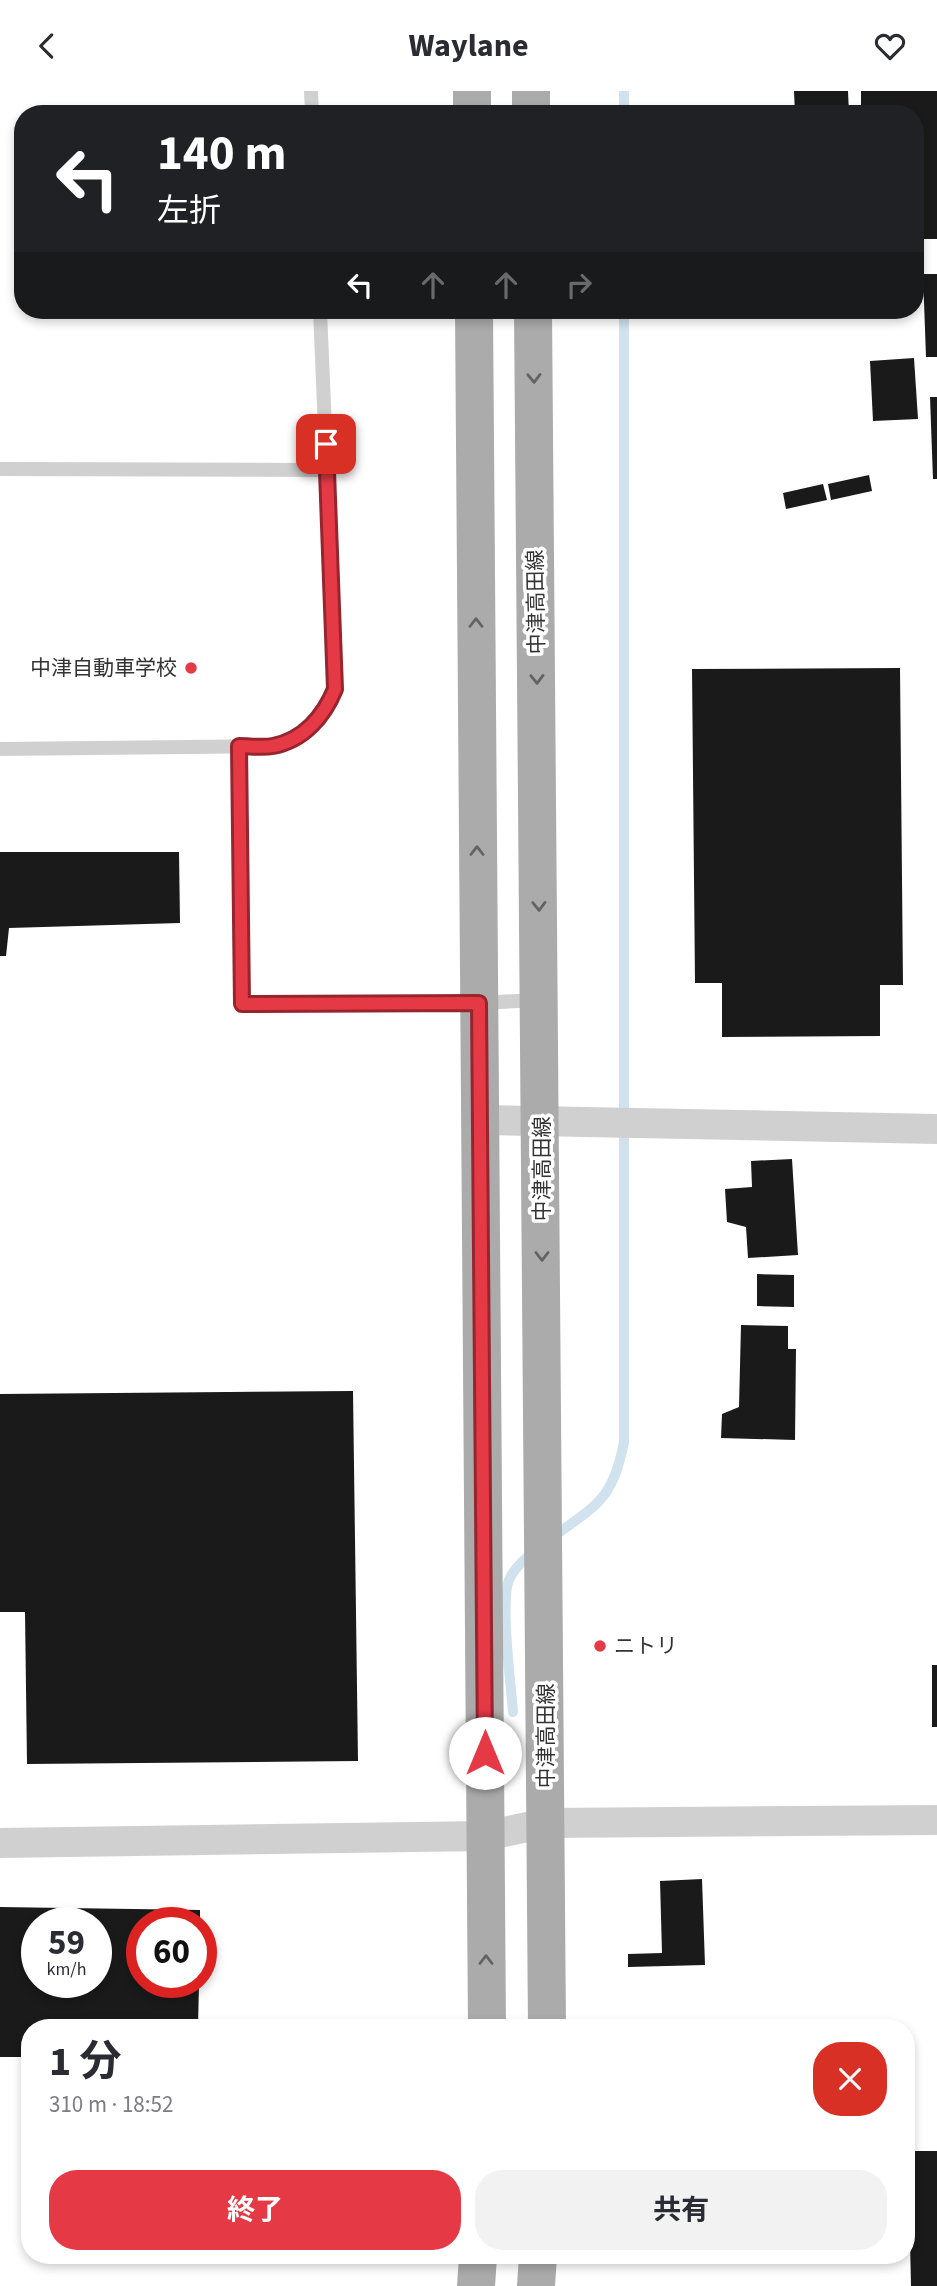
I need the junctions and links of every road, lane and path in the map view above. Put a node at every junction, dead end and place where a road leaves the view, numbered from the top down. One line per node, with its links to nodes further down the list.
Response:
1 (320, 319): 5 (lane)
2 (474, 319): 9 (main road, one-way to 2)
3 (533, 319): 8 (main road, 中津高田線, one-way to 8)
4 (0, 470): 5 (lane)
5 (327, 470): 6 (lane)
6 (239, 746): 7 (lane); 9 (lane)
7 (0, 749)
8 (540, 1000): 9 (lane); 11 (main road, 中津高田線)
9 (479, 1003): 10 (main road)
10 (480, 1121): 11 (street); 15 (main road)
11 (541, 1121): 12 (street); 14 (main road, 中津高田線, one-way to 14)
12 (937, 1129)
13 (937, 1820): 14 (street)
14 (547, 1823): 15 (street); 18 (main road, 中津高田線)
15 (485, 1836): 16 (street); 17 (main road, one-way to 15)
16 (0, 1843)
17 (487, 2019)
18 (547, 2019)
19 (477, 2264): 21 (main road)
20 (537, 2264): 22 (main road)
21 (476, 2286)
22 (536, 2286)

